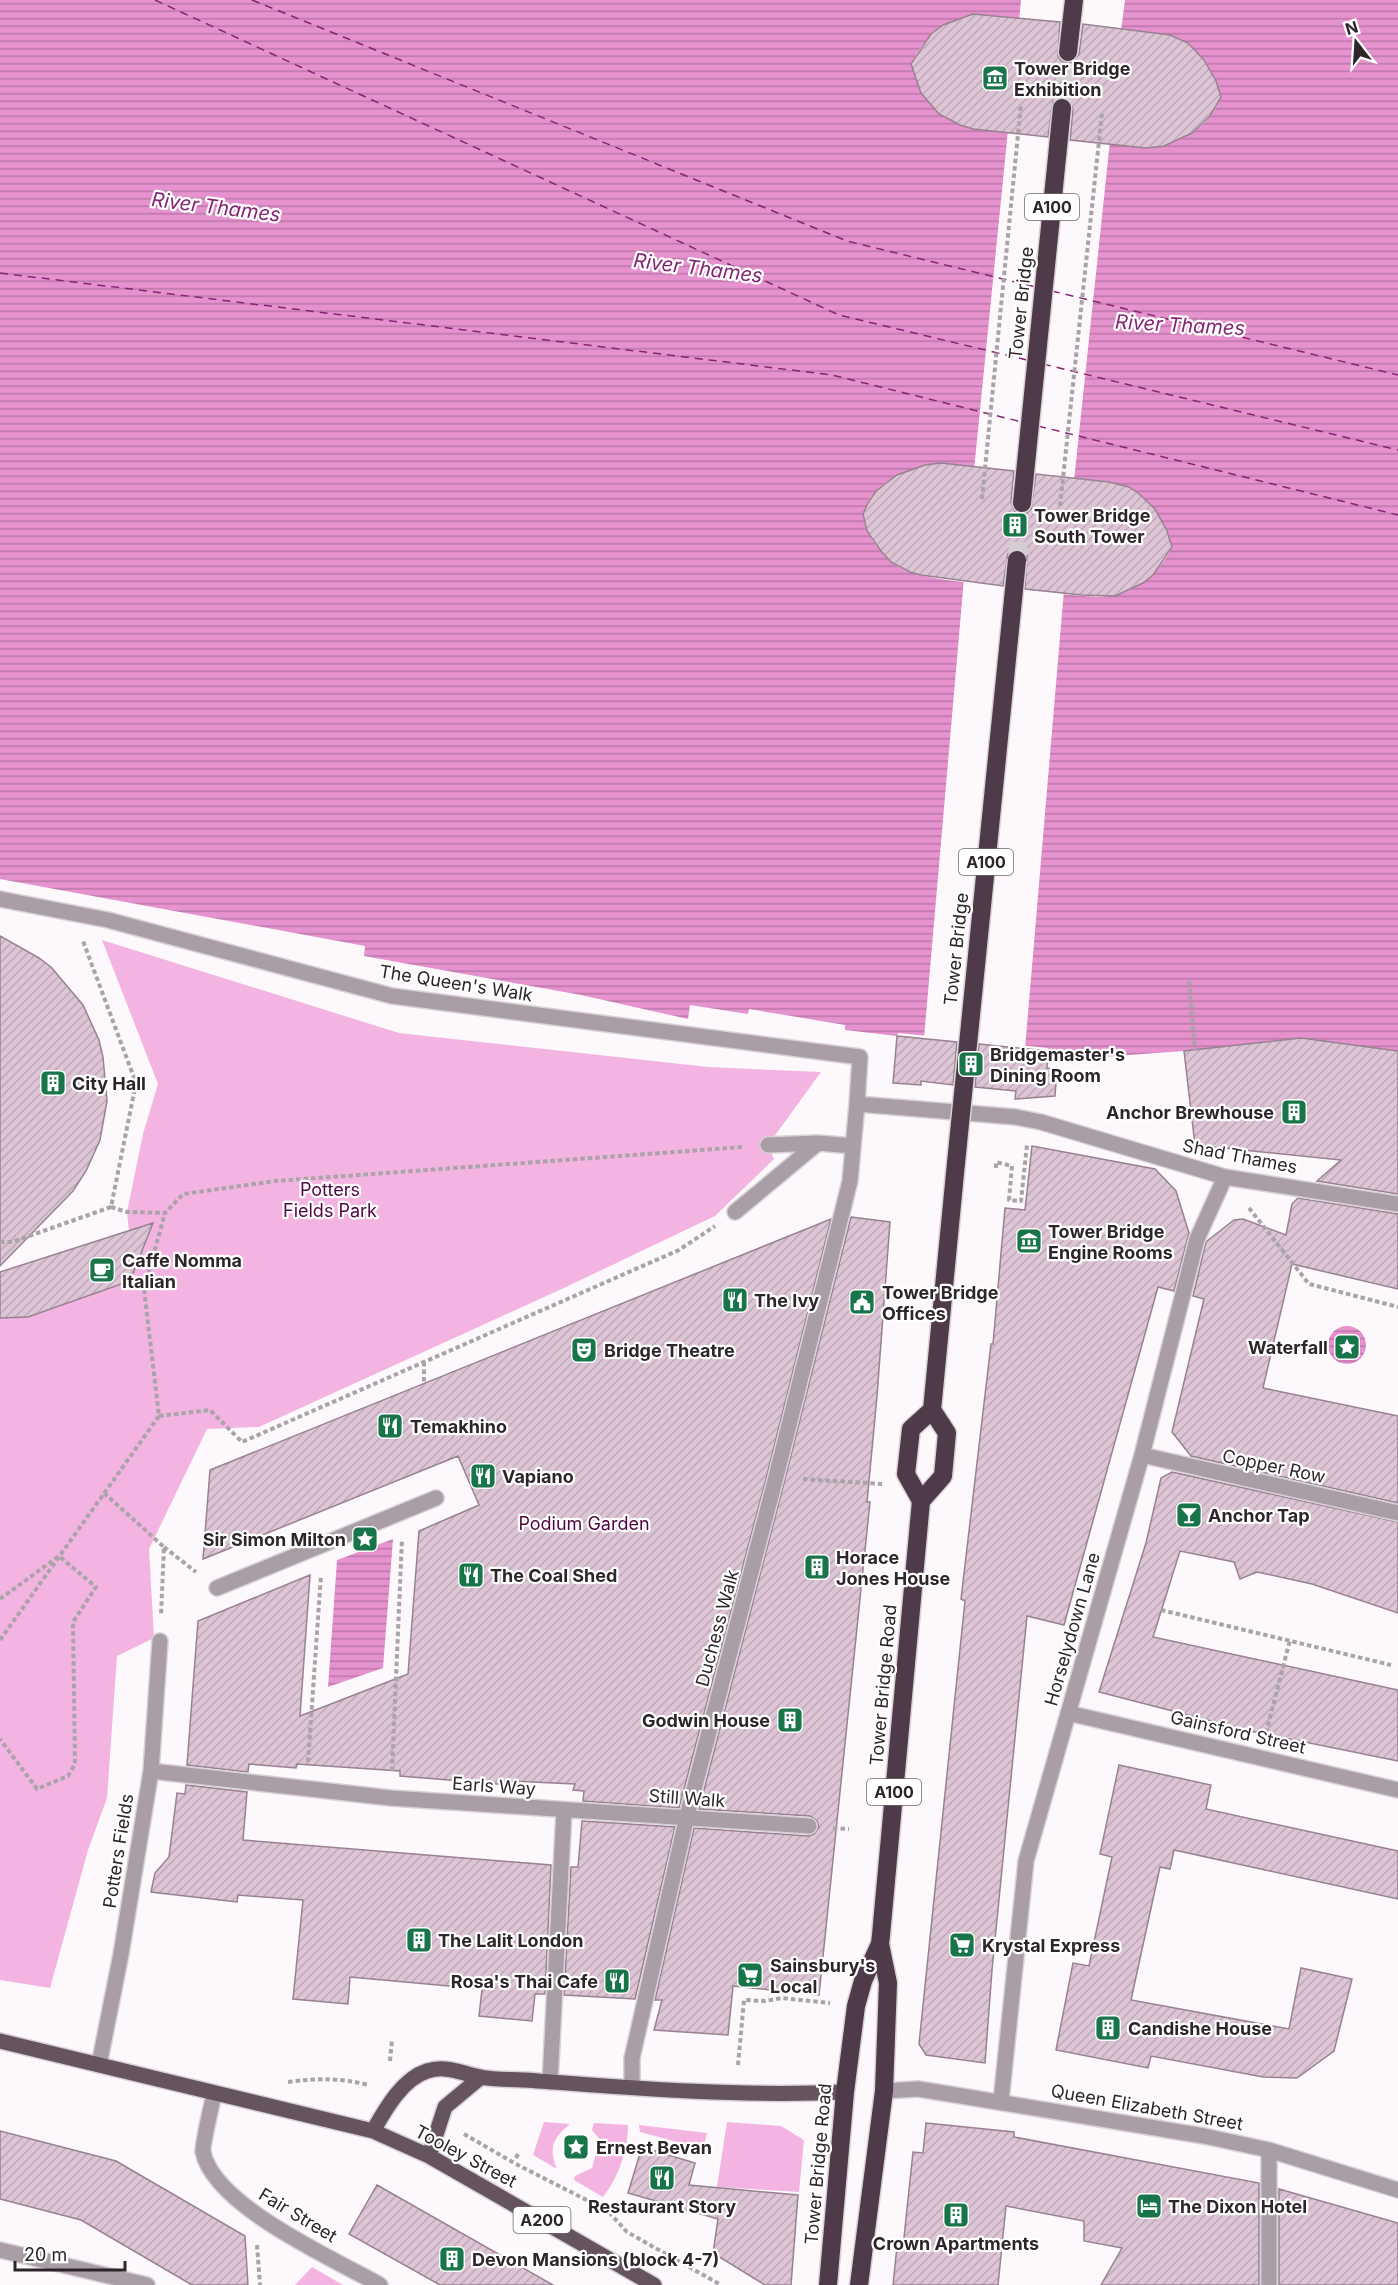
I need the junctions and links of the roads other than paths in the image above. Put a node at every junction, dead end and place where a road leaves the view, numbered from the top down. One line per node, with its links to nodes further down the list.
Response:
1 (1074, 0): 2 (highway)
2 (1068, 52)
3 (1062, 108): 4 (highway, Tower Bridge / A100)
4 (1022, 503)
5 (1017, 560): 14 (highway, Tower Bridge / A100, bridge)
6 (0, 899): 7 (street, The Queen's Walk)
7 (857, 1104): 10 (street, Duchess Walk); 11 (street, Shad Thames)
8 (818, 1143): 9 (street); 10 (street); 13 (street)
9 (768, 1145)
10 (854, 1146): 25 (street, Duchess Walk)
11 (1225, 1177): 12 (street, Shad Thames); 15 (street, Horselydown Lane)
12 (1398, 1204)
13 (735, 1212)
14 (932, 1410): 17 (highway); 17 (highway)
15 (1143, 1455): 18 (street, Copper Row); 21 (street, Horselydown Lane)
16 (436, 1498): 19 (street)
17 (921, 1501): 27 (highway, Tower Bridge Road / A100)
18 (1398, 1513)
19 (217, 1588)
20 (160, 1641): 22 (street, Potters Fields)
21 (1068, 1713): 23 (street, Gainsford Street); 36 (street, Horselydown Lane)
22 (151, 1771): 24 (street, Earls Way); 29 (street, Potters Fields)
23 (1398, 1790)
24 (564, 1811): 25 (street, Still Walk); 31 (street)
25 (687, 1816): 26 (street, Still Walk); 32 (street, Duchess Walk)
26 (808, 1826)
27 (880, 1944): 33 (highway, Tower Bridge Road / A100); 34 (highway, Tower Bridge Road / A100)
28 (0, 2041): 29 (main road, Tooley Street / A200)
29 (99, 2065): 35 (main road, Tooley Street / A200)
30 (481, 2077): 31 (main road); 37 (main road); 39 (main road)
31 (550, 2082): 32 (main road)
32 (632, 2086): 34 (main road)
33 (884, 2091): 36 (street, Queen Elizabeth Street); 46 (highway, Tower Bridge Road / A100)
34 (845, 2092): 45 (highway, Tower Bridge Road / A100)
35 (214, 2094): 37 (main road, Tooley Street / A200); 43 (street, Fair Street)
36 (1001, 2101): 38 (street, Queen Elizabeth Street)
37 (373, 2131): 39 (main road, Tooley Street / A200)
38 (1269, 2150): 40 (street, Queen Elizabeth Street); 47 (street)
39 (429, 2156): 44 (main road, Tooley Street / A200)
40 (1398, 2190)
41 (0, 2250): 42 (street)
42 (147, 2285)
43 (381, 2285)
44 (654, 2285)
45 (828, 2285)
46 (859, 2285)
47 (1269, 2285)

